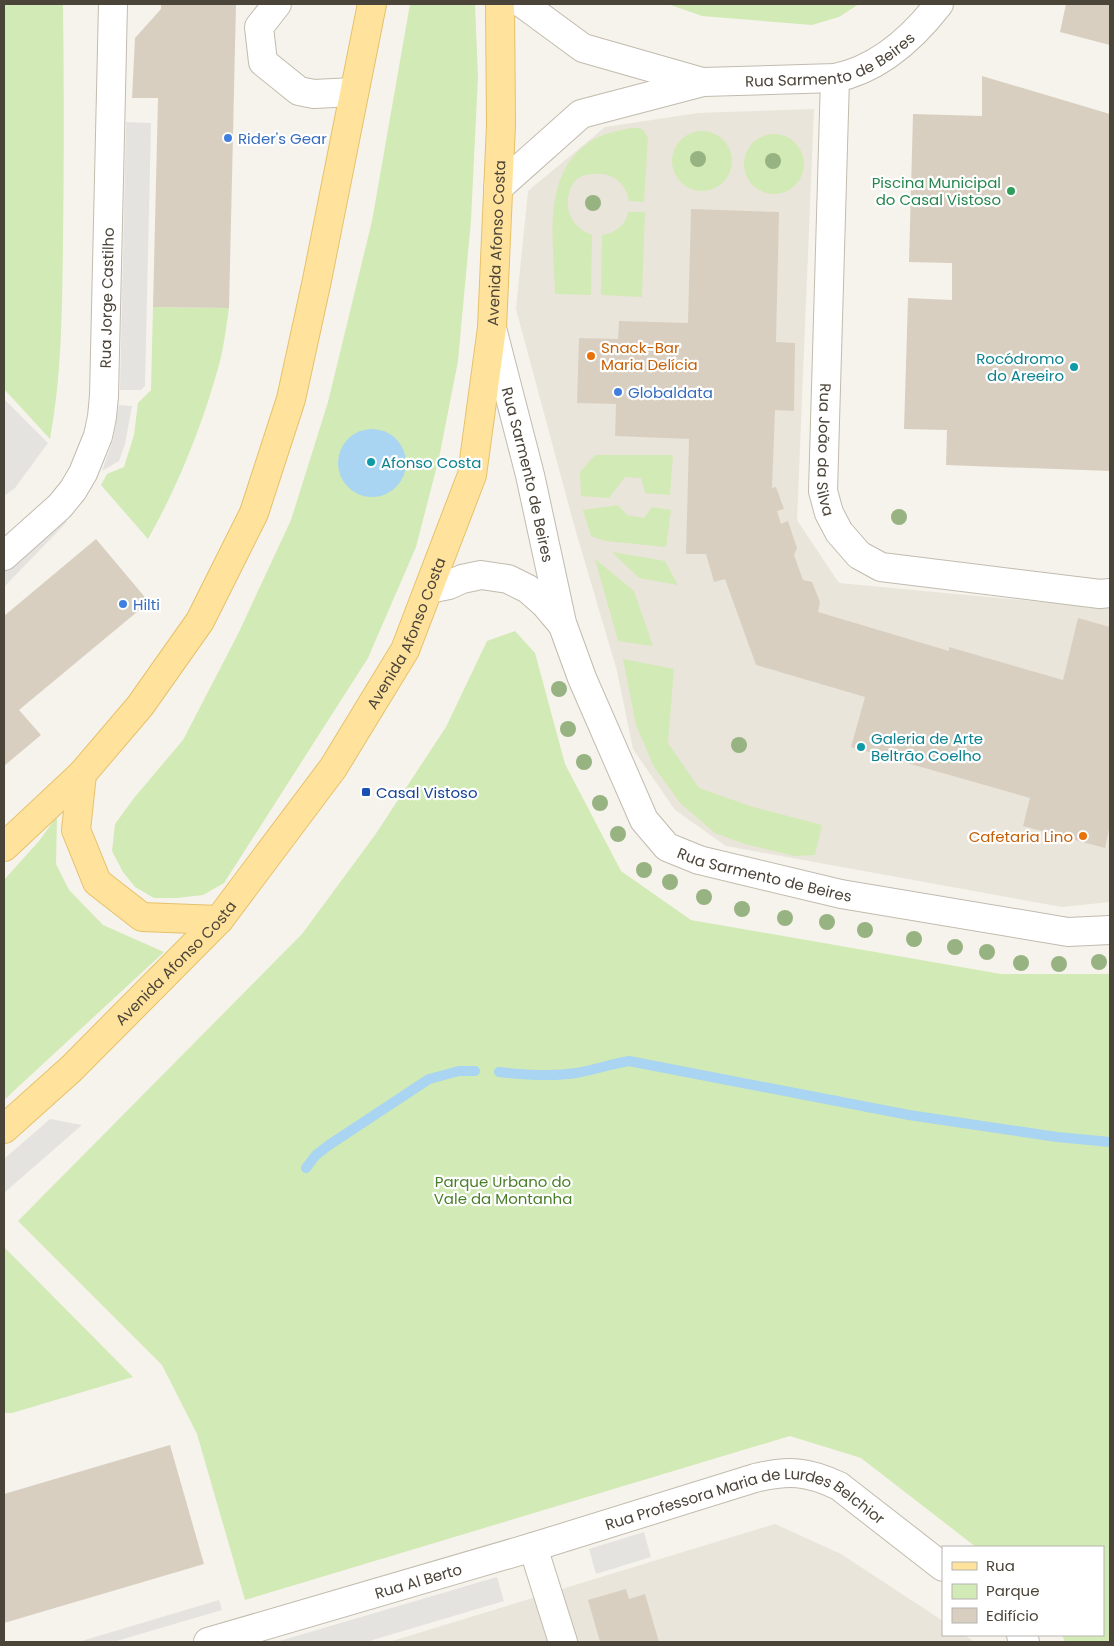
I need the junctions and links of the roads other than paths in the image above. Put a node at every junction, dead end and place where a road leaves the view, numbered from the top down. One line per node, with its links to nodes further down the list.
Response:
1 (112, 4): 12 (street, Rua Jorge Castilho)
2 (277, 4): 9 (street)
3 (372, 4): 9 (main road)
4 (500, 4): 10 (main road, Avenida Afonso Costa)
5 (523, 4): 8 (street, Rua Sarmento de Beires)
6 (939, 4): 7 (street, Rua Sarmento de Beires)
7 (835, 78): 8 (street, Rua Sarmento de Beires); 14 (street, Rua João da Silva)
8 (703, 82): 10 (street, Rua Sarmento de Beires)
9 (354, 92): 16 (main road)
10 (498, 188): 11 (main road, Avenida Afonso Costa)
11 (492, 328): 13 (main road, Avenida Afonso Costa); 15 (street, Rua Sarmento de Beires)
12 (4, 556)
13 (429, 590): 15 (street, Rua Sarmento de Beires); 18 (main road, Avenida Afonso Costa)
14 (1110, 593)
15 (562, 623): 19 (street, Rua Sarmento de Beires)
16 (82, 774): 17 (main road); 18 (main road)
17 (4, 847)
18 (219, 920): 20 (main road, Avenida Afonso Costa)
19 (1110, 930)
20 (4, 1129)
21 (533, 1547): 22 (street, Rua Professora Maria de Lurdes Belchior); 23 (street, Rua Al Berto); 24 (street)
22 (942, 1567)
23 (208, 1642)
24 (563, 1642)

